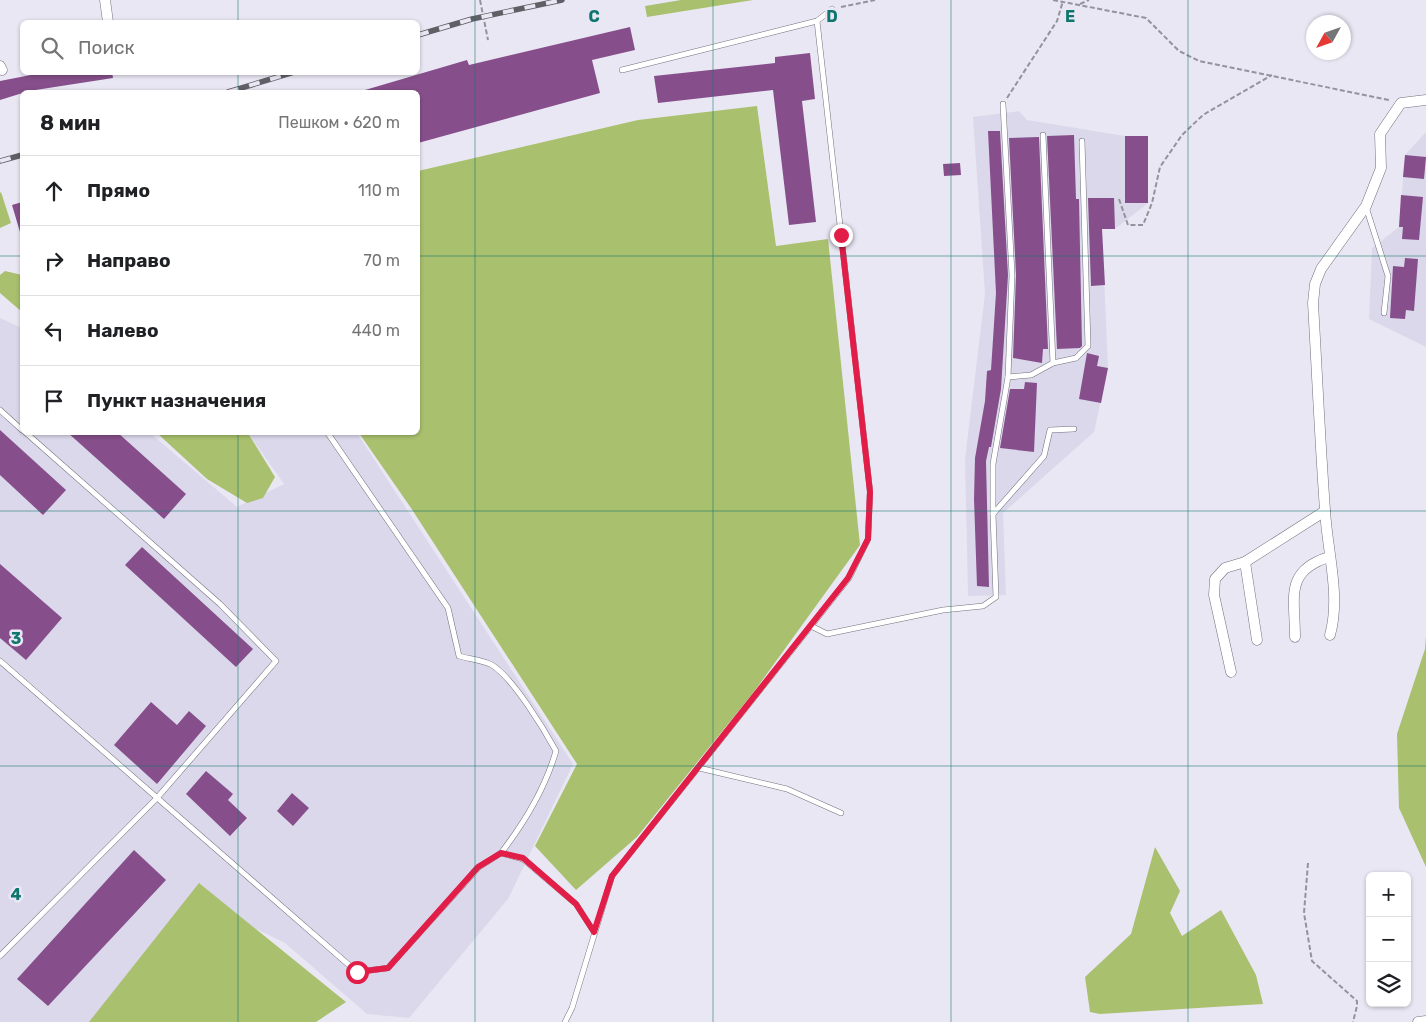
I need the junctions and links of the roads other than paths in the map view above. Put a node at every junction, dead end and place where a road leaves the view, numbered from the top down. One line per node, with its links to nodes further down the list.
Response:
1 (105, 0): 3 (street)
2 (832, 9): 4 (lane)
3 (108, 20)
4 (817, 21): 5 (lane); 23 (lane)
5 (622, 70)
6 (1426, 100): 10 (street)
7 (1003, 104): 13 (lane)
8 (1043, 135): 12 (lane)
9 (1082, 141): 12 (lane)
10 (1366, 206): 11 (lane); 19 (street)
11 (1384, 313)
12 (1052, 363): 13 (lane)
13 (1008, 376): 20 (lane)
14 (0, 410): 15 (lane)
15 (20, 428)
16 (1074, 429): 20 (lane)
17 (29, 435): 30 (lane)
18 (329, 435): 32 (lane)
19 (1325, 510): 21 (street); 22 (street)
20 (993, 514): 23 (lane)
21 (1329, 557): 24 (street); 25 (street)
22 (1245, 562): 26 (street); 28 (street)
23 (811, 626): 29 (lane)
24 (1330, 635)
25 (1295, 637)
26 (1257, 640)
27 (0, 661): 30 (lane)
28 (1232, 672)
29 (699, 768): 31 (lane); 33 (lane)
30 (157, 798): 32 (lane); 34 (lane)
31 (841, 814)
32 (501, 853): 33 (lane)
33 (594, 932): 36 (lane)
34 (0, 956)
35 (1426, 1021): 37 (street)
36 (564, 1022)
37 (1418, 1022)

